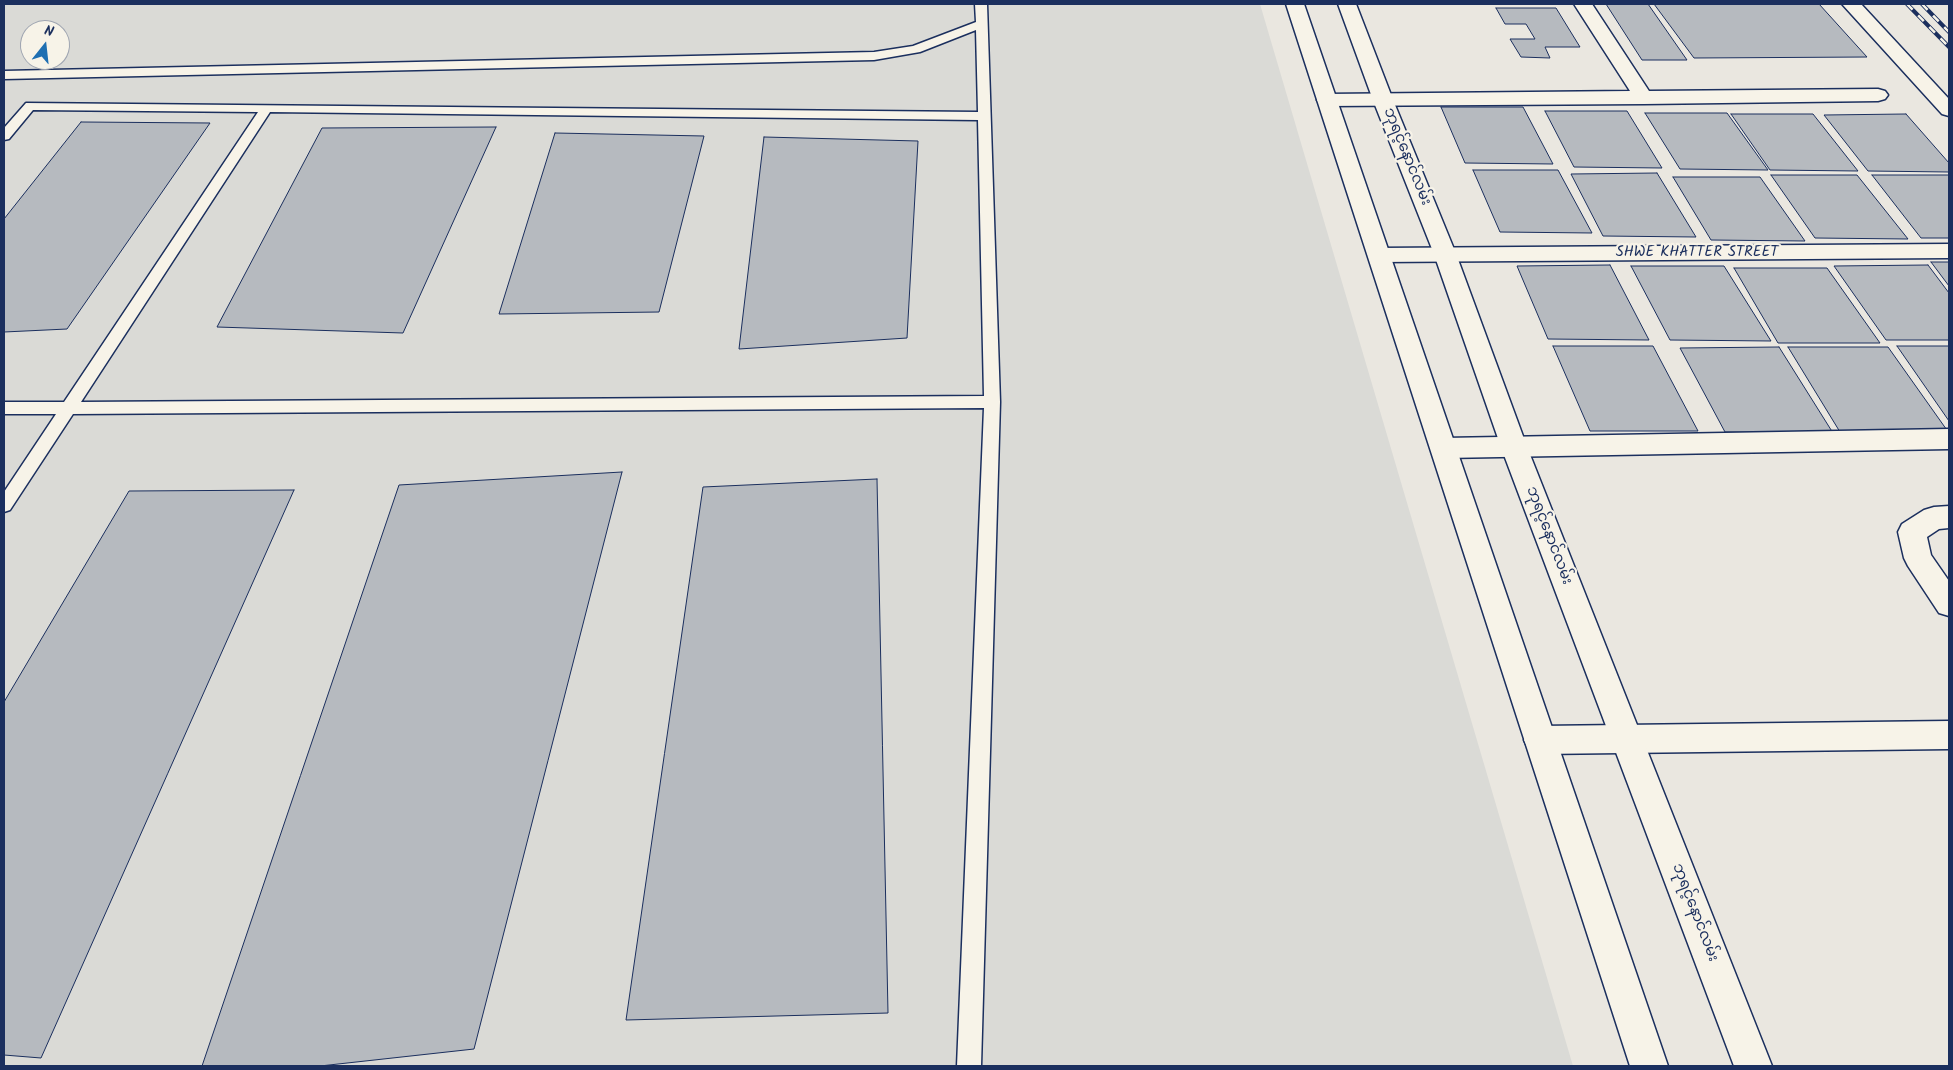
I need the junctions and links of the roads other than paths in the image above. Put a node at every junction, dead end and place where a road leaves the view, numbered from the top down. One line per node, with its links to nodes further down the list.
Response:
1 (981, 4): 6 (lane)
2 (1295, 4): 10 (street)
3 (1347, 4): 11 (street, ဘုရင့်နောင်လမ်း)
4 (1583, 4): 9 (street)
5 (1852, 4): 13 (street)
6 (981, 24): 7 (lane); 14 (lane)
7 (4, 75)
8 (1878, 95): 9 (street)
9 (1644, 98): 11 (street)
10 (1327, 100): 11 (street); 18 (street)
11 (1383, 100): 17 (street, ဘုရင့်နောင်လမ်း)
12 (266, 109): 14 (lane); 15 (lane); 21 (lane)
13 (1949, 110)
14 (984, 116): 19 (lane)
15 (4, 136)
16 (1949, 251): 17 (street, SHWE KHATTER STREET)
17 (1445, 254): 18 (street, SHWE KHATTER STREET); 23 (street, ဘုရင့်နောင်လမ်း)
18 (1379, 255): 24 (street)
19 (992, 402): 21 (lane); 31 (lane)
20 (4, 408): 21 (lane)
21 (68, 408): 25 (lane)
22 (1949, 439): 23 (street)
23 (1514, 447): 24 (street); 30 (street, ဘုရင့်နောင်လမ်း)
24 (1444, 448): 29 (street)
25 (4, 504)
26 (1949, 517): 27 (street)
27 (1949, 604)
28 (1949, 735): 30 (street)
29 (1540, 740): 30 (street); 32 (street)
30 (1627, 740): 33 (street, ဘုရင့်နောင်လမ်း)
31 (969, 1066)
32 (1649, 1066)
33 (1753, 1066)

